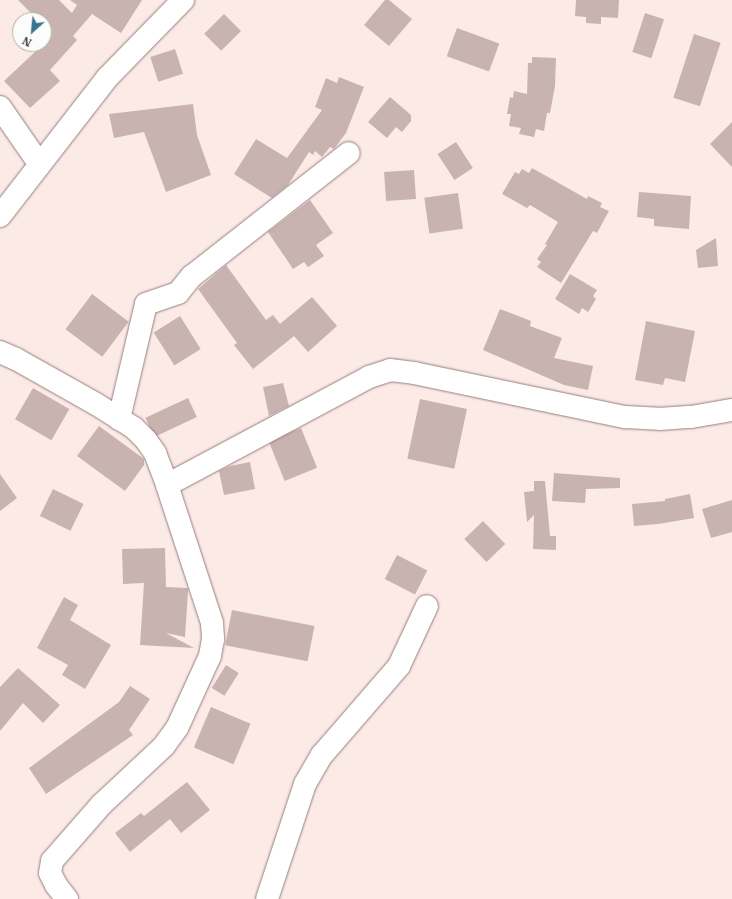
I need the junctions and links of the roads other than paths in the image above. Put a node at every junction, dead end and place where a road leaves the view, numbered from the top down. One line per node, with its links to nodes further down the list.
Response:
1 (183, 0): 4 (street)
2 (0, 107): 4 (street)
3 (349, 153): 8 (street)
4 (40, 165): 5 (street)
5 (0, 216)
6 (0, 352): 8 (street)
7 (732, 410): 9 (street)
8 (120, 419): 9 (street)
9 (167, 485): 11 (street)
10 (427, 606): 12 (street)
11 (67, 899)
12 (267, 899)

